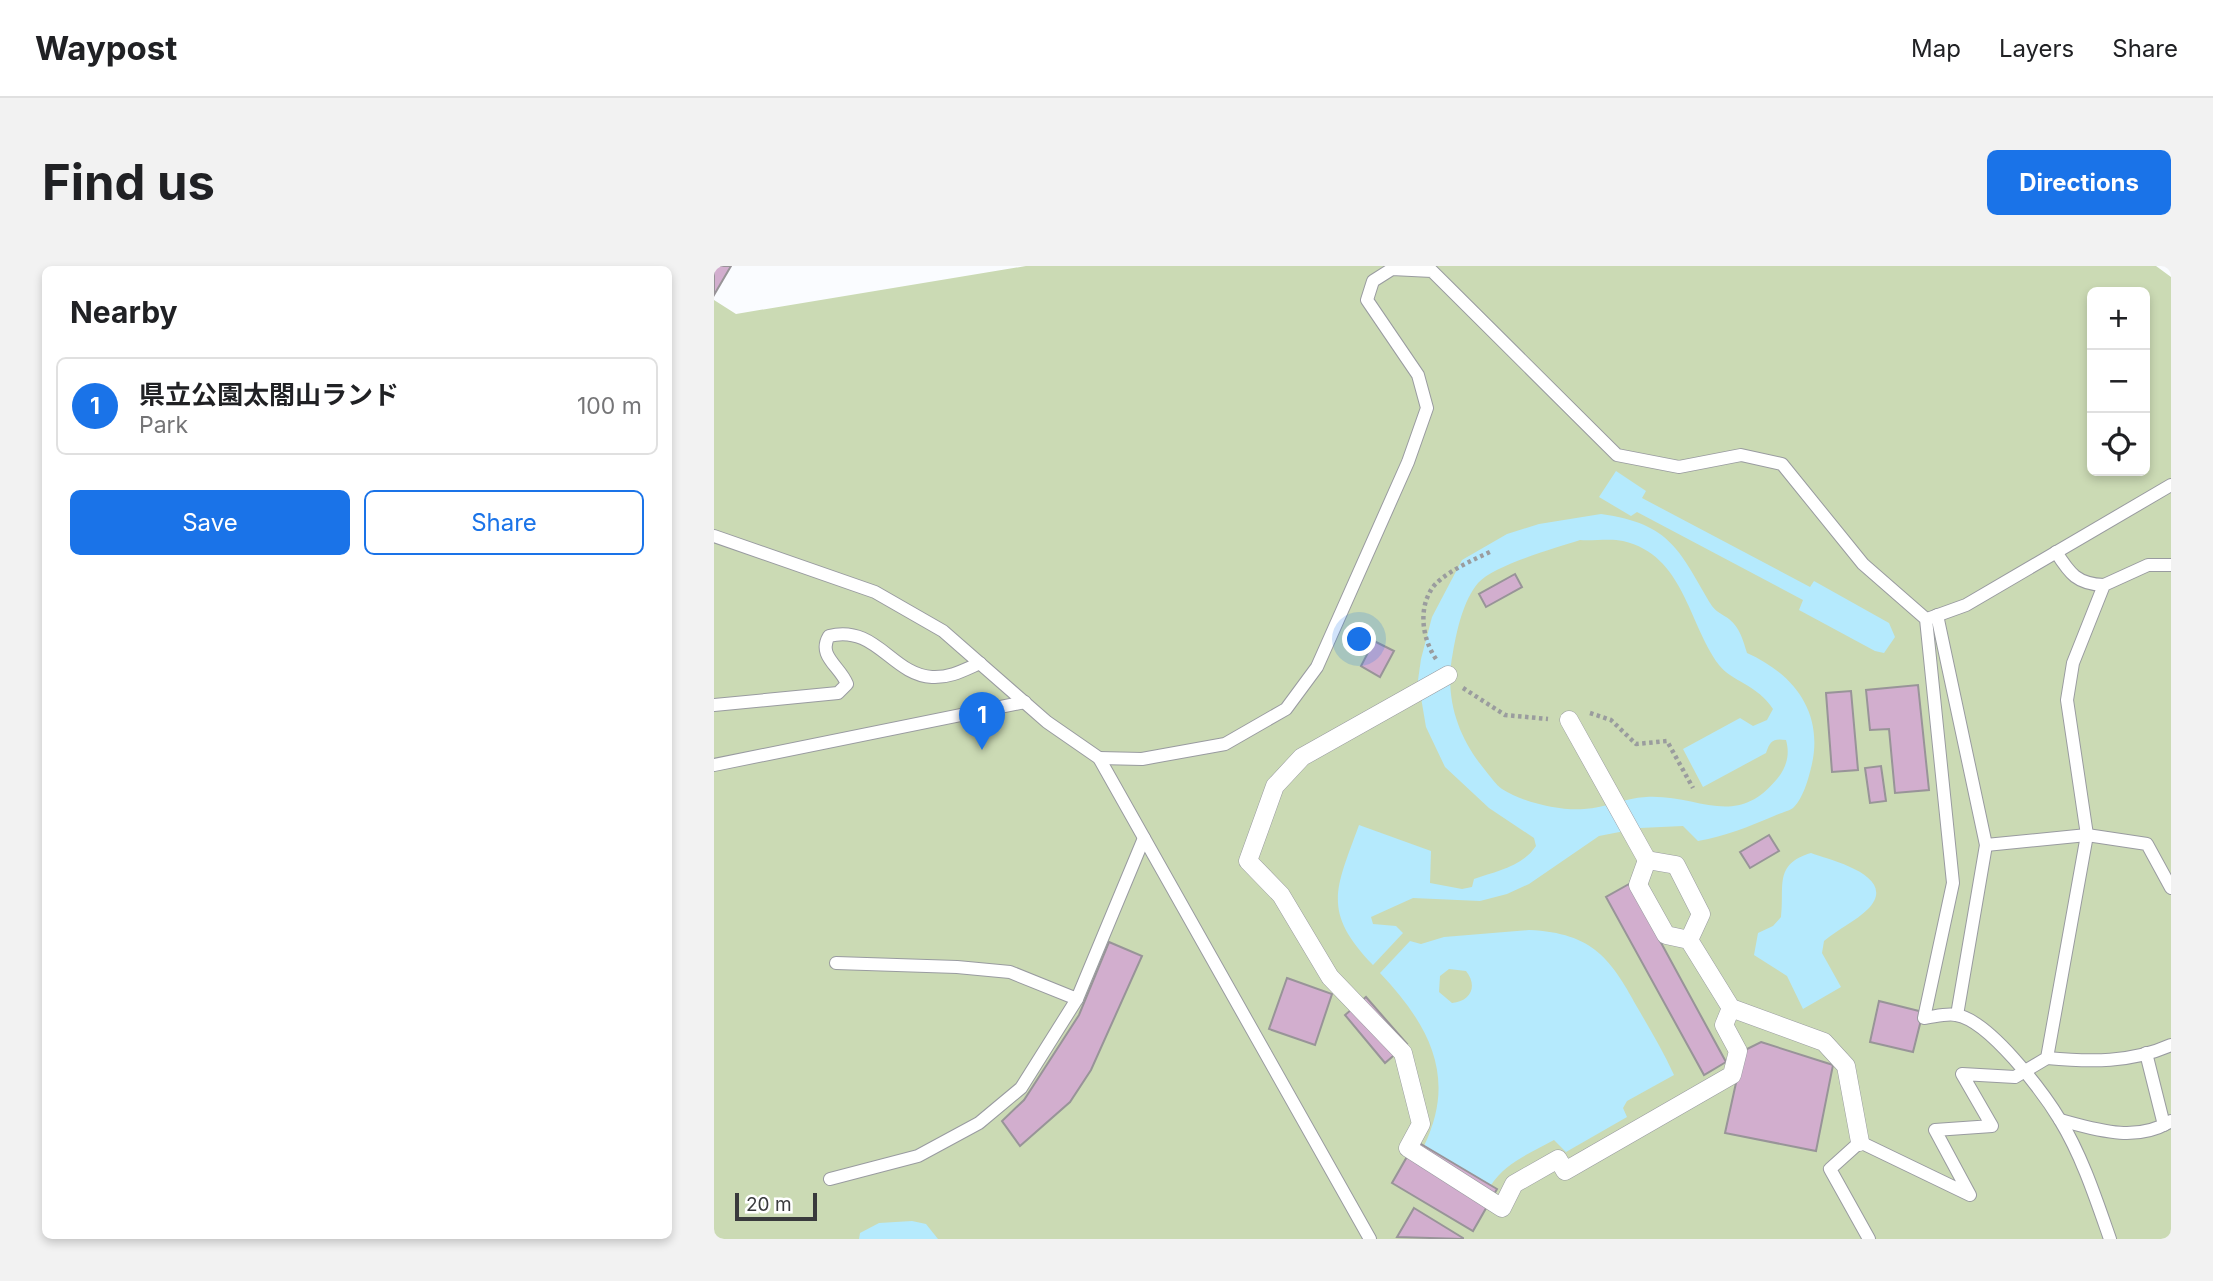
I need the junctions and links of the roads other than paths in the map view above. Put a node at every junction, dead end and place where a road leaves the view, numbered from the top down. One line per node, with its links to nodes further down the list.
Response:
1 (2171, 485): 3 (lane)
2 (714, 537): 7 (lane)
3 (2056, 552): 5 (lane); 6 (lane)
4 (2171, 565): 5 (lane)
5 (2104, 585): 14 (lane)
6 (1931, 617): 12 (lane); 16 (lane); 23 (lane)
7 (980, 663): 9 (lane); 10 (lane)
8 (1448, 675): 22 (street)
9 (1025, 702): 12 (lane); 13 (lane)
10 (714, 705)
11 (1570, 720): 17 (street)
12 (1099, 758): 15 (lane)
13 (714, 765)
14 (2087, 835): 16 (lane); 18 (lane); 26 (lane)
15 (1144, 838): 21 (lane); 32 (lane)
16 (1986, 845): 23 (lane)
17 (1647, 860): 19 (street); 19 (street)
18 (2171, 888)
19 (1689, 940): 22 (street)
20 (836, 963): 21 (lane)
21 (1077, 999): 31 (lane)
22 (1731, 1008): 30 (street)
23 (1957, 1014): 27 (lane)
24 (2171, 1045): 25 (lane)
25 (2146, 1053): 26 (lane); 29 (lane)
26 (2047, 1058): 27 (lane)
27 (2023, 1071): 28 (lane); 30 (lane)
28 (2060, 1120): 29 (lane); 34 (lane)
29 (2168, 1123)
30 (1860, 1142): 33 (lane)
31 (831, 1179)
32 (1370, 1239)
33 (1869, 1239)
34 (2110, 1239)

